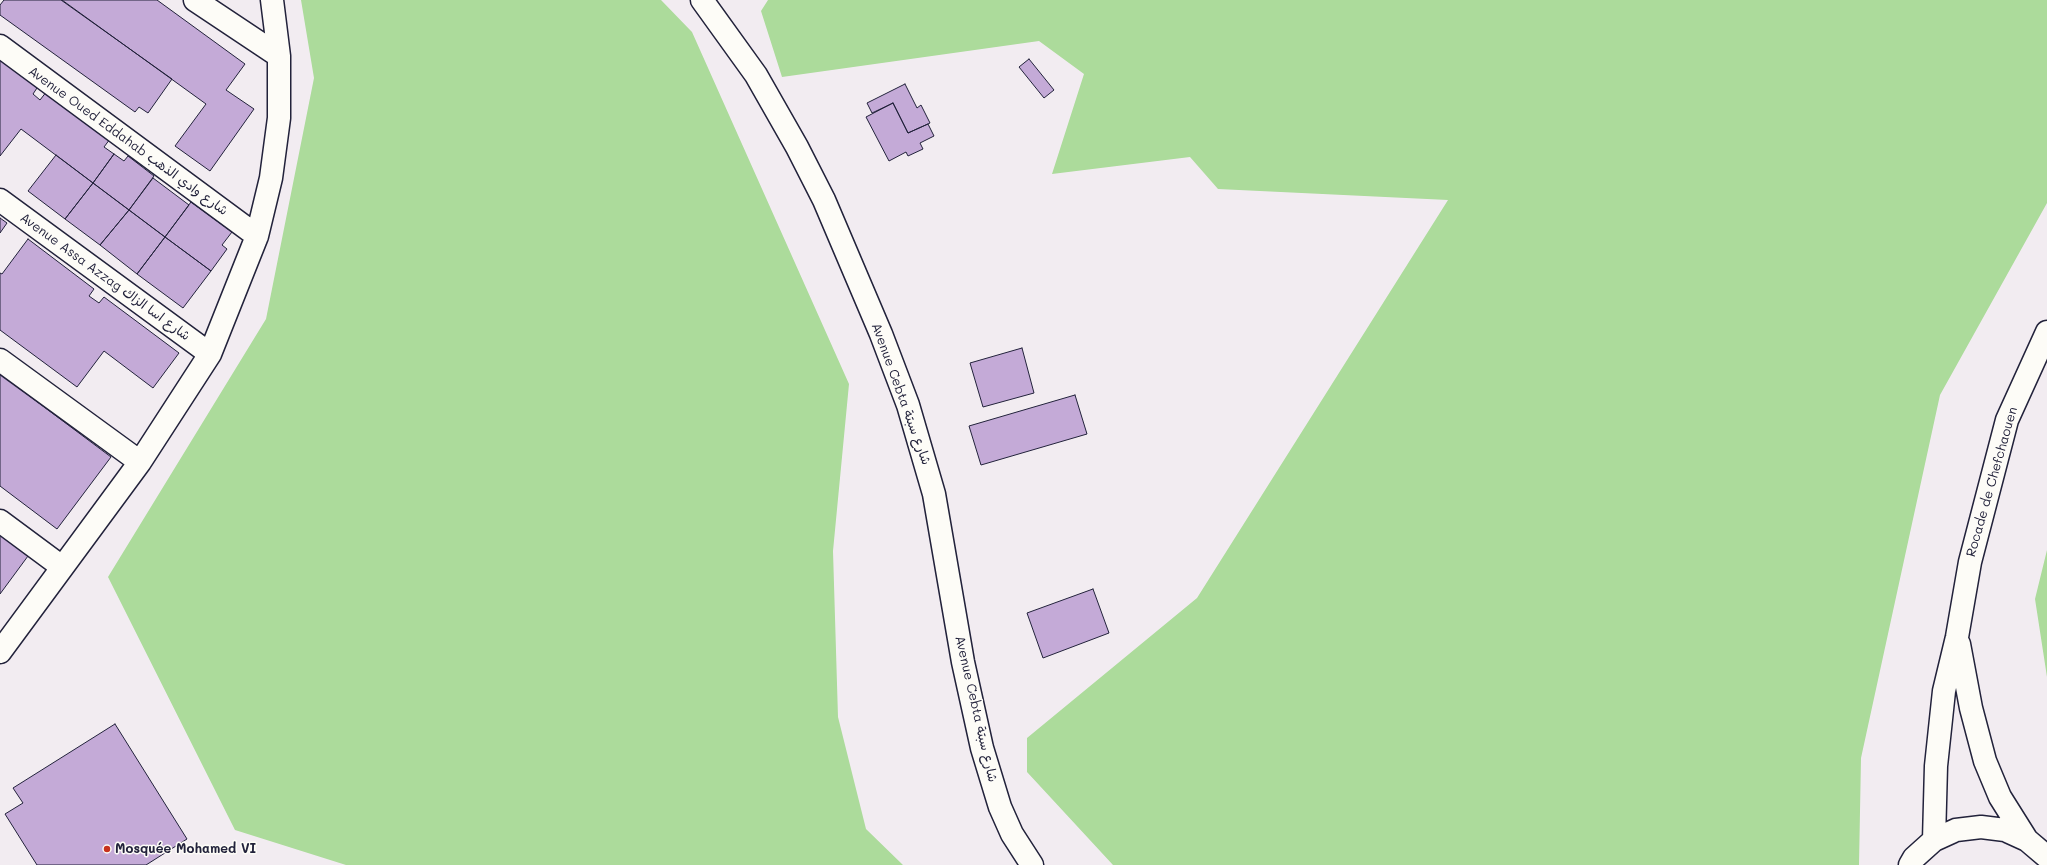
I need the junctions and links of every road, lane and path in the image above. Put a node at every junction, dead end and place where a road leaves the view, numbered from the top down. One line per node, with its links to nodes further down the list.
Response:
1 (195, 0): 5 (street)
2 (272, 0): 5 (street)
3 (702, 0): 19 (street, Avenue Cebta شارع سبتة)
4 (0, 46): 7 (street, Avenue Oued Eddahab شارع وادي الذهب)
5 (279, 56): 7 (street)
6 (0, 200): 9 (street, Avenue Assa Azzag شارع اسا الزاك)
7 (257, 236): 9 (street)
8 (2047, 332): 14 (street, Rocade de Chefchaouen)
9 (210, 354): 11 (street)
10 (0, 360): 11 (street)
11 (140, 462): 13 (street)
12 (0, 521): 13 (street)
13 (62, 567): 15 (street)
14 (1957, 637): 16 (street, Rocade de Chefchaouen); 17 (street, Rocade de Chefchaouen)
15 (0, 652)
16 (1934, 840): 17 (street); 20 (street)
17 (2027, 840): 18 (street)
18 (2047, 857)
19 (1032, 865)
20 (1910, 865)

